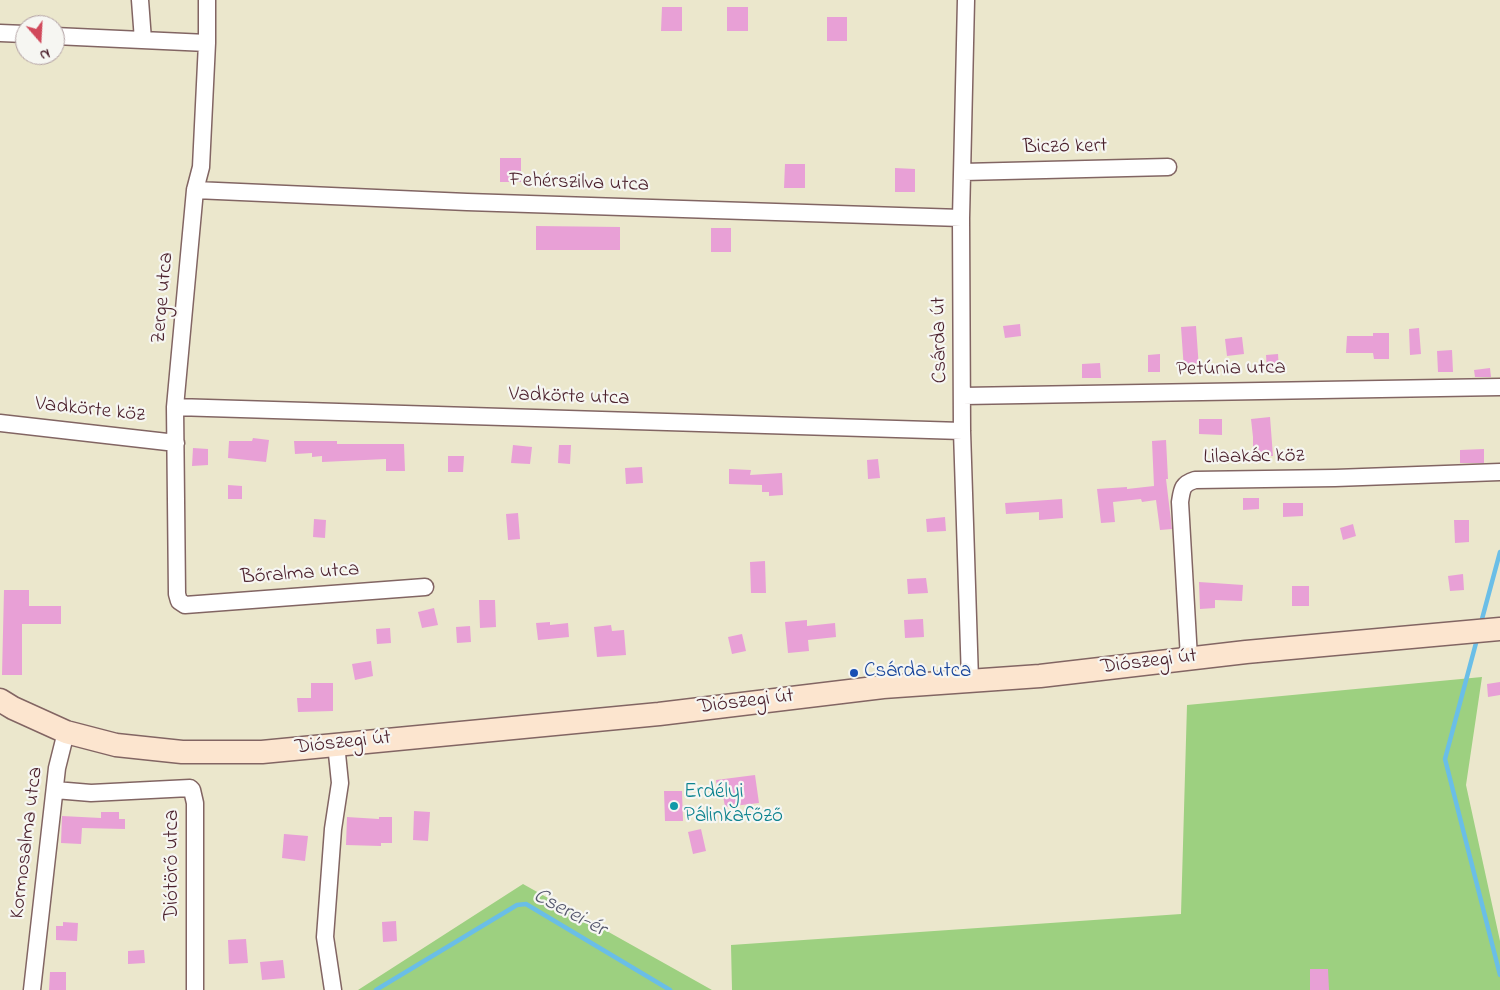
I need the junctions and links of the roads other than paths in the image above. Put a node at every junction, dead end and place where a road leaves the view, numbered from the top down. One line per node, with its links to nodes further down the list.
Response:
1 (140, 0): 7 (street)
2 (207, 0): 8 (street, Zerge utca)
3 (966, 0): 10 (street, Csárda út)
4 (0, 33): 5 (street)
5 (15, 34)
6 (65, 36): 7 (street)
7 (143, 40): 8 (street)
8 (207, 43): 11 (street, Zerge utca)
9 (1168, 166): 10 (street, Biczó kert)
10 (963, 172): 12 (street, Csárda út)
11 (195, 190): 12 (street, Fehérszilva utca); 15 (street, Zerge utca)
12 (960, 218): 14 (street, Csárda út)
13 (1500, 387): 14 (street, Petúnia utca)
14 (963, 396): 17 (street, Csárda út)
15 (175, 407): 17 (street, Vadkörte utca); 18 (street, Zerge utca)
16 (0, 423): 18 (street, Vadkörte köz)
17 (962, 431): 24 (street, Csárda út)
18 (176, 443): 21 (street, Zerge utca)
19 (1500, 472): 23 (street, Lilaakác köz)
20 (425, 587): 21 (street, Bőralma utca)
21 (179, 601)
22 (1500, 629): 23 (main road, Diószegi út)
23 (1189, 658): 24 (main road, Diószegi út)
24 (970, 680): 27 (main road, Diószegi út)
25 (0, 700): 26 (main road, Diószegi út)
26 (66, 732): 27 (main road, Diószegi út); 28 (street, Kormosalma utca)
27 (336, 744): 31 (street)
28 (55, 790): 29 (street, Kormosalma utca); 30 (street, Diótörő utca)
29 (32, 990)
30 (195, 990)
31 (333, 990)

